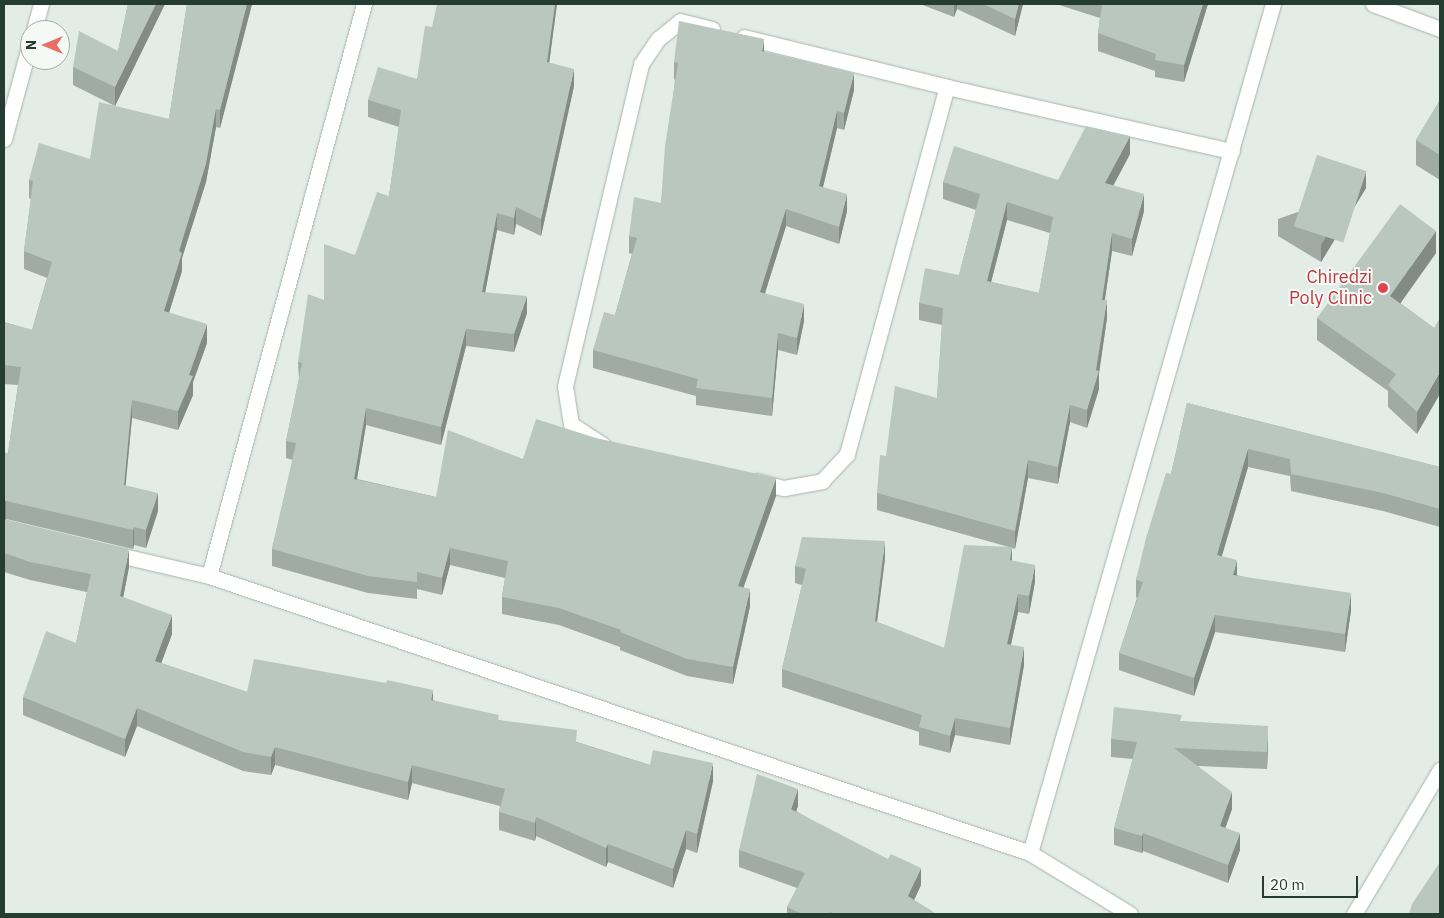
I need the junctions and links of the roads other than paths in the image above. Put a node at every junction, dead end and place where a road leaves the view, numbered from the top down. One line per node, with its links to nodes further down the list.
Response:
1 (41, 4): 5 (street)
2 (364, 4): 14 (street)
3 (1273, 4): 10 (street)
4 (1372, 4): 6 (street)
5 (37, 20)
6 (1440, 29)
7 (23, 70): 9 (street)
8 (947, 87): 10 (street); 11 (street); 12 (street)
9 (4, 139)
10 (1232, 151): 16 (street)
11 (615, 448)
12 (746, 479)
13 (97, 550): 14 (street)
14 (209, 576): 16 (street)
15 (1440, 770): 18 (street)
16 (1030, 853): 17 (street)
17 (1130, 914)
18 (1354, 914)

